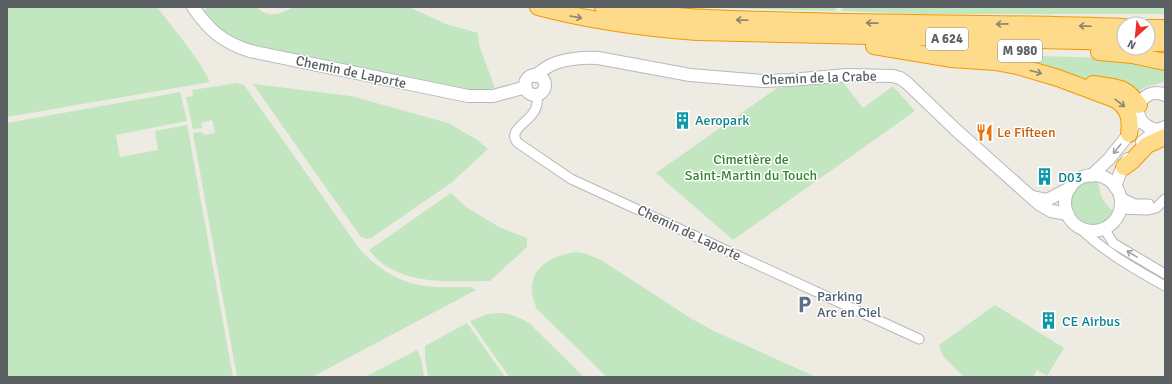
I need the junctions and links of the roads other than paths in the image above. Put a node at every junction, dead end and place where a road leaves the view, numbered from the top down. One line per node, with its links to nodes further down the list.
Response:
1 (193, 7): 11 (street, Chemin de Laporte)
2 (538, 7): 5 (highway, A 624, one-way to 5)
3 (603, 7): 4 (highway, A 624, one-way to 3)
4 (1116, 27)
5 (770, 35): 6 (highway, A 624); 7 (highway, M 980)
6 (1116, 42)
7 (874, 46): 8 (highway, M 980); 9 (highway, one-way to 9)
8 (1165, 62)
9 (1058, 78): 14 (highway); 16 (highway, one-way to 16)
10 (540, 79): 11 (street); 13 (street, Chemin de Laporte); 20 (street, Chemin de la Crabe)
11 (526, 87): 13 (street)
12 (1163, 91): 14 (street)
13 (537, 94): 28 (street, Chemin de Laporte)
14 (1139, 110): 15 (street); 16 (street)
15 (1163, 131): 17 (highway)
16 (1128, 134): 18 (street, one-way to 18)
17 (1124, 167): 21 (street)
18 (1091, 176): 19 (street); 21 (street)
19 (1070, 188): 20 (street); 23 (street)
20 (1032, 197): 23 (street, Chemin de la Crabe)
21 (1118, 198): 22 (street); 25 (street)
22 (1164, 200)
23 (1068, 214): 24 (street)
24 (1079, 227): 25 (street); 27 (street)
25 (1106, 227): 26 (street, one-way to 25)
26 (1165, 274)
27 (1165, 286)
28 (919, 339)

